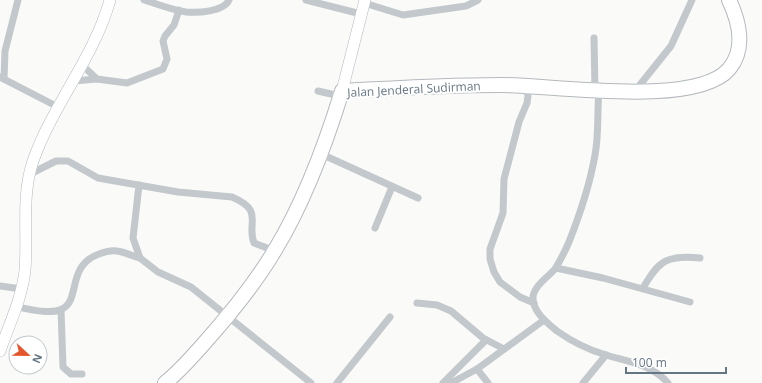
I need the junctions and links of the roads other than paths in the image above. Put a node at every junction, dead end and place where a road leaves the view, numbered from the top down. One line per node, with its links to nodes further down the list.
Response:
1 (18, 0): 14 (street)
2 (110, 0): 13 (main road)
3 (144, 0): 10 (street)
4 (229, 0): 10 (street)
5 (306, 0): 11 (street)
6 (478, 0): 9 (street)
7 (692, 0): 19 (street)
8 (729, 0): 19 (highway, Jalan Jenderal Sudirman)
9 (365, 1): 11 (main road)
10 (179, 10): 15 (street)
11 (361, 14): 21 (main road)
12 (594, 38): 18 (street)
13 (82, 65): 15 (street); 16 (main road)
14 (2, 78): 22 (street)
15 (97, 79): 16 (street)
16 (74, 80): 22 (main road)
17 (526, 85): 18 (highway, Jalan Jenderal Sudirman); 21 (highway, Jalan Jenderal Sudirman); 38 (street)
18 (597, 91): 19 (highway, Jalan Jenderal Sudirman); 32 (street)
19 (634, 91)
20 (318, 92): 21 (street)
21 (341, 93): 23 (highway, Jalan Jenderal Sudirman)
22 (58, 107): 24 (main road)
23 (319, 153): 26 (street); 29 (highway, Jalan Jenderal Sudirman)
24 (30, 174): 25 (street); 35 (main road)
25 (139, 185): 29 (street); 30 (street)
26 (392, 187): 27 (street); 28 (street)
27 (418, 198)
28 (375, 228)
29 (275, 251): 41 (highway, Jalan Jenderal Sudirman)
30 (140, 258): 40 (street); 41 (street)
31 (700, 258): 34 (street)
32 (556, 268): 34 (street); 38 (street)
33 (0, 286): 35 (street)
34 (643, 288): 36 (street)
35 (22, 289): 39 (main road)
36 (690, 302)
37 (416, 303): 44 (street)
38 (534, 303): 43 (street)
39 (17, 307): 40 (street); 46 (main road)
40 (61, 310): 49 (street)
41 (228, 316): 50 (highway, Jalan Jenderal Sudirman); 51 (street)
42 (390, 317): 52 (street)
43 (544, 320): 45 (street); 47 (street)
44 (486, 340): 45 (street); 53 (street)
45 (504, 349): 48 (street)
46 (0, 351)
47 (606, 355): 56 (street); 57 (street)
48 (477, 369): 54 (street); 55 (street)
49 (82, 374)
50 (165, 383)
51 (311, 383)
52 (337, 383)
53 (443, 383)
54 (451, 383)
55 (488, 383)
56 (583, 383)
57 (668, 383)

